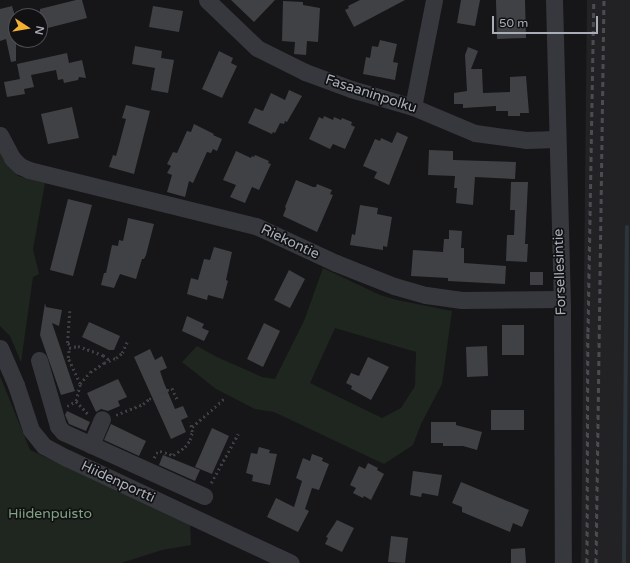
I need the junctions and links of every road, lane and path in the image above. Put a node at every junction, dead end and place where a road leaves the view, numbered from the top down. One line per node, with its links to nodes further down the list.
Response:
1 (207, 0): 4 (street, Fasaaninpolku)
2 (434, 0): 4 (street)
3 (554, 0): 6 (street, Forsellesintie)
4 (413, 107): 6 (street, Fasaaninpolku)
5 (0, 135): 7 (street, Riekontie)
6 (556, 139): 7 (street, Forsellesintie)
7 (562, 299): 28 (street, Forsellesintie)
8 (70, 311): 10 (path)
9 (127, 342): 13 (path)
10 (72, 346): 13 (path); 14 (path)
11 (0, 348): 25 (street, Hiidenportti)
12 (39, 360): 18 (street)
13 (110, 360): 14 (path)
14 (80, 384): 16 (path)
15 (226, 397): 21 (path)
16 (76, 401): 18 (path); 19 (path)
17 (178, 401): 19 (path)
18 (54, 412): 23 (street)
19 (102, 419): 23 (street)
20 (190, 422): 21 (path)
21 (192, 427): 24 (path)
22 (238, 434): 26 (path)
23 (91, 444): 24 (street)
24 (150, 472): 25 (street); 26 (street)
25 (142, 494): 27 (street, Hiidenportti)
26 (204, 496)
27 (291, 563)
28 (562, 563)

